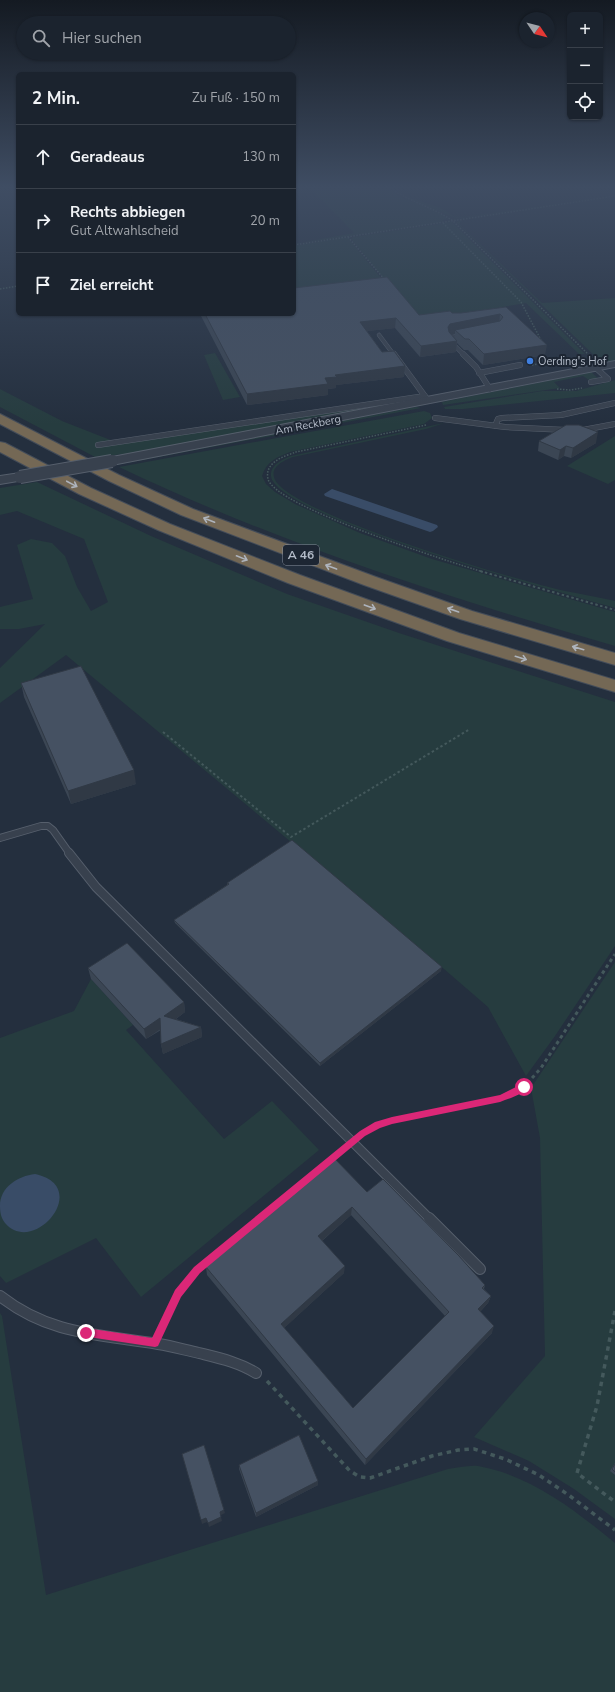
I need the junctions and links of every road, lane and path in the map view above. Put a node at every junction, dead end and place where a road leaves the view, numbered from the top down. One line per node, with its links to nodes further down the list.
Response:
1 (374, 267): 4 (path)
2 (487, 267): 9 (path)
3 (499, 267): 12 (path)
4 (386, 280)
5 (16, 286): 6 (path)
6 (0, 289)
7 (469, 333): 13 (lane)
8 (379, 335): 16 (lane)
9 (545, 344)
10 (615, 364): 12 (street, Am Reckberg)
11 (520, 365): 13 (lane)
12 (599, 368): 14 (lane); 15 (street, Am Reckberg)
13 (479, 373): 15 (lane)
14 (591, 382)
15 (490, 389): 16 (street, Am Reckberg)
16 (427, 399): 22 (lane); 24 (street, Am Reckberg, bridge)
17 (615, 403): 21 (lane)
18 (0, 418): 26 (highway, A 46, one-way to 18)
19 (435, 418): 21 (lane); 25 (path)
20 (615, 424): 21 (lane)
21 (495, 426)
22 (98, 445)
23 (0, 446): 27 (highway, A 46, one-way to 27)
24 (0, 480)
25 (615, 610)
26 (615, 658)
27 (615, 686)
28 (470, 729): 29 (path)
29 (164, 732)
30 (0, 838): 32 (lane)
31 (615, 954): 32 (path)
32 (352, 1142): 33 (lane); 36 (path)
33 (480, 1269)
34 (0, 1296): 36 (lane)
35 (615, 1311): 38 (path)
36 (155, 1343): 37 (lane)
37 (256, 1372): 39 (path)
38 (615, 1502)
39 (615, 1530)

